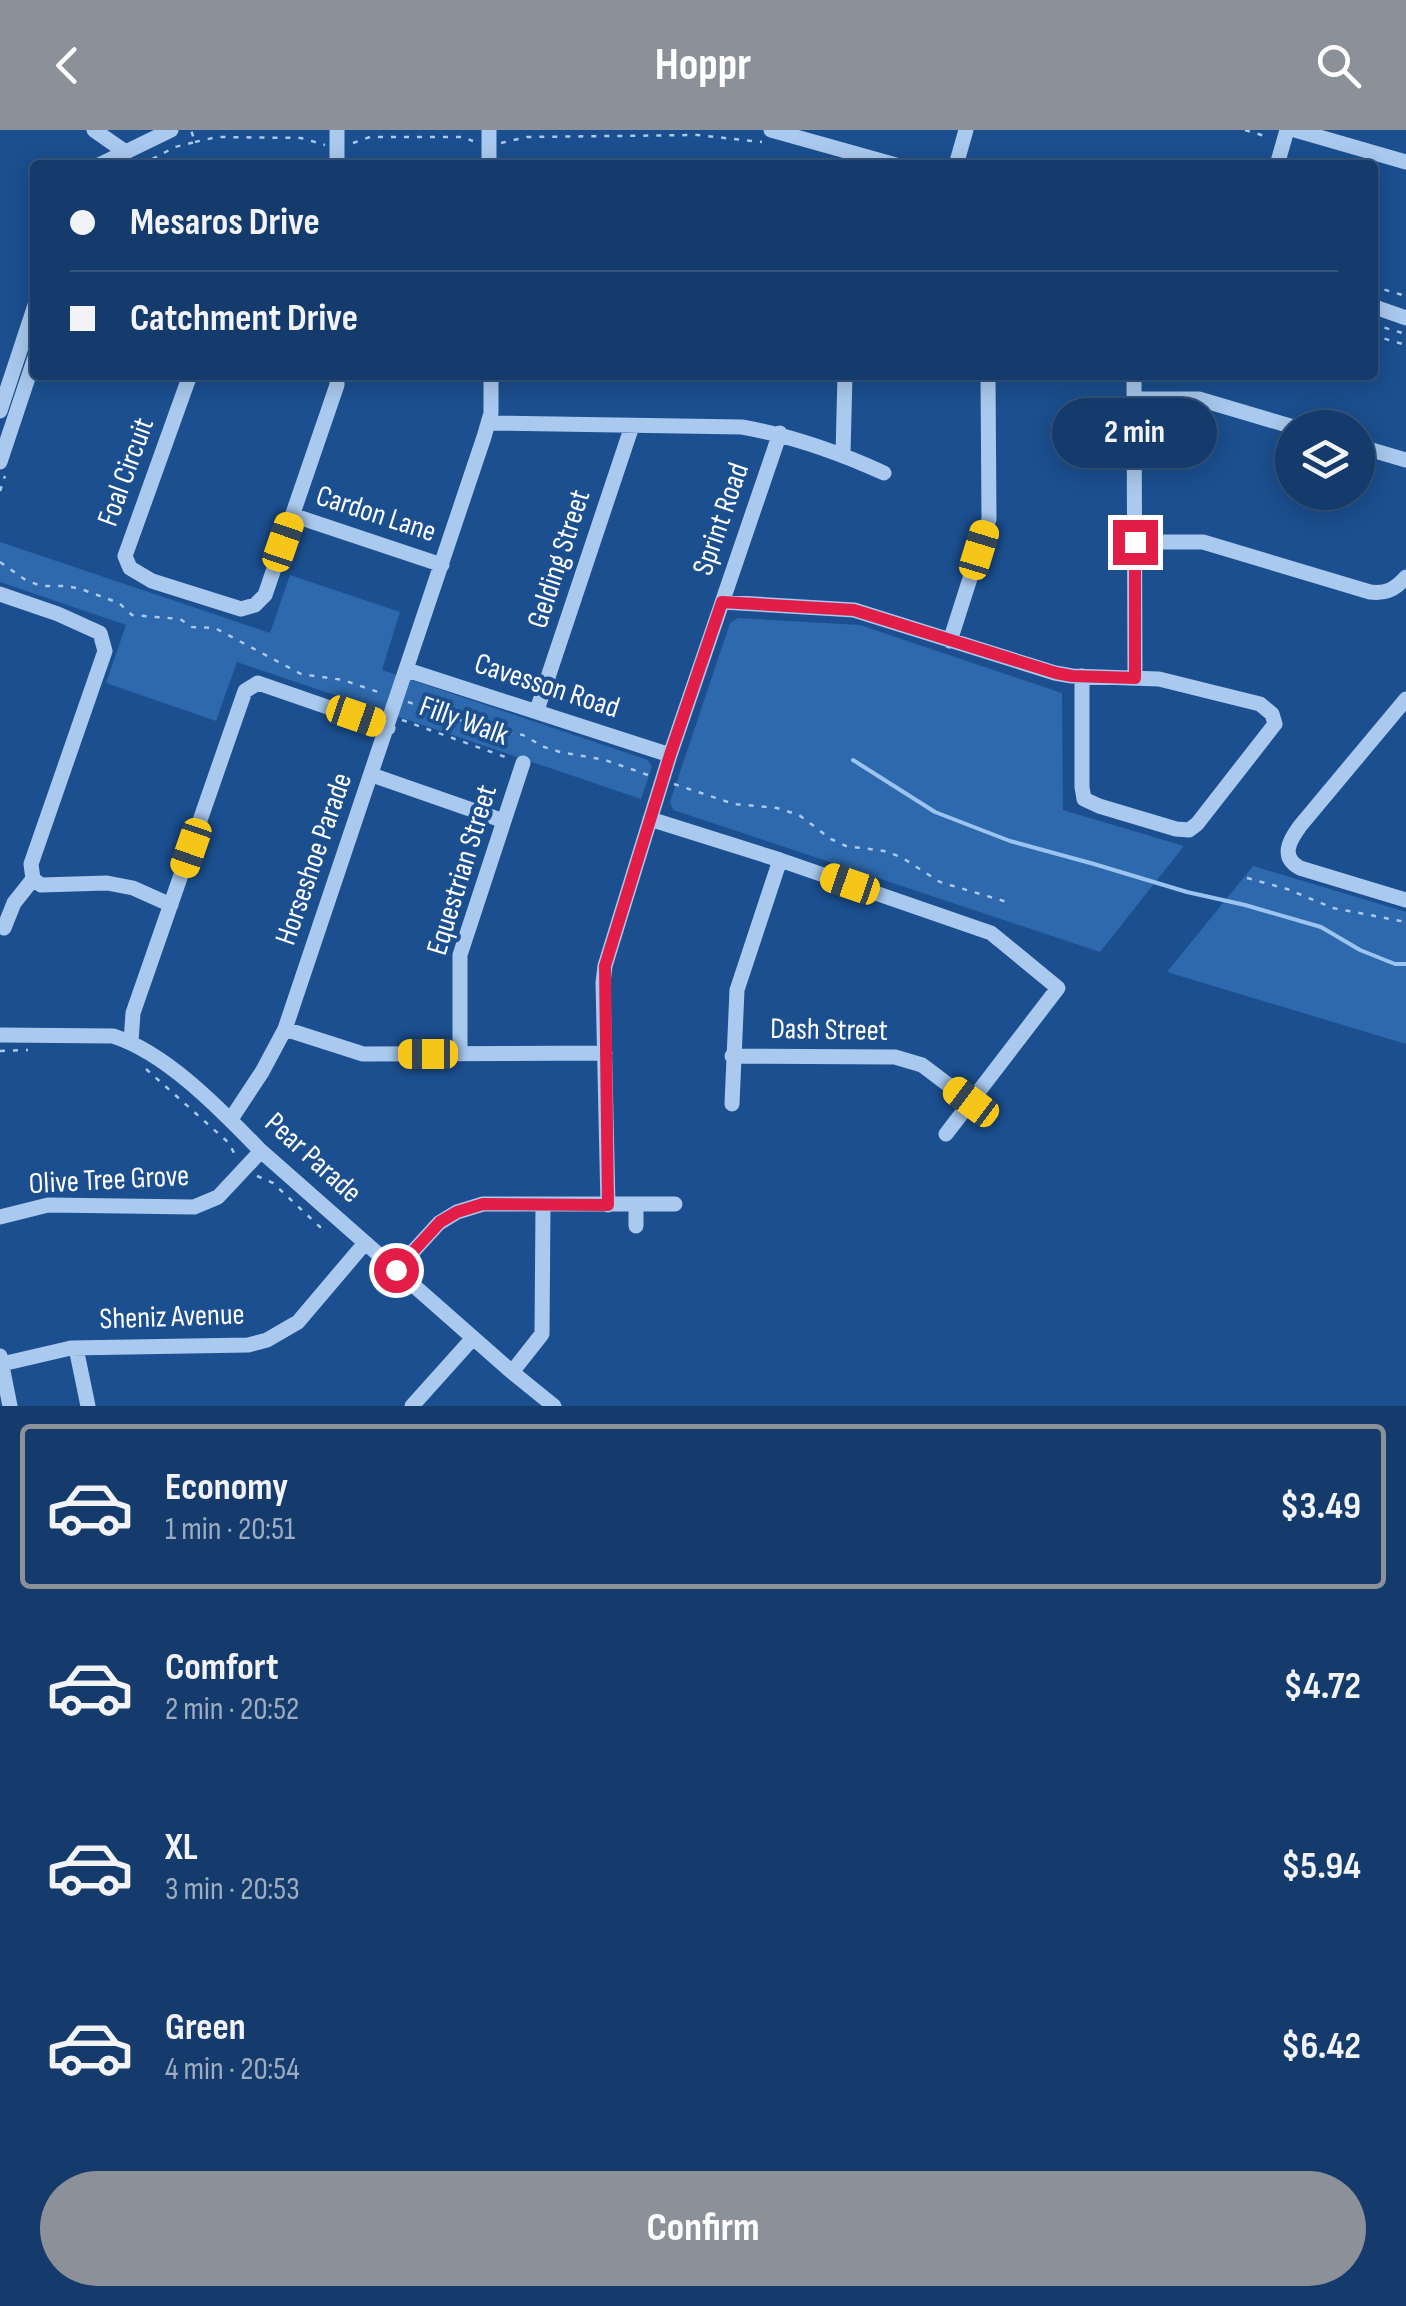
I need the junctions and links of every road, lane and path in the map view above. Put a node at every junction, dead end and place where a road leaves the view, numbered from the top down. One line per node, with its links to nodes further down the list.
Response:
1 (94, 130): 11 (street)
2 (172, 130): 11 (street)
3 (192, 130): 10 (path)
4 (966, 130): 14 (street)
5 (1287, 130): 15 (street)
6 (1295, 130): 16 (street)
7 (489, 136): 8 (path); 9 (path)
8 (337, 137): 10 (path)
9 (770, 137): 13 (street)
10 (194, 142): 12 (path)
11 (121, 158)
12 (150, 160)
13 (864, 160)
14 (957, 160)
15 (1278, 160)
16 (1406, 162)
17 (1378, 288): 18 (path)
18 (1406, 296)
19 (30, 319): 32 (street)
20 (1378, 326): 21 (path)
21 (1406, 334)
22 (1378, 337): 23 (path)
23 (1406, 345)
24 (30, 372): 40 (street)
25 (188, 380): 42 (street, Foal Circuit)
26 (337, 380): 42 (street, Foal Circuit)
27 (490, 380): 34 (street, Horseshoe Parade)
28 (845, 380): 38 (street)
29 (988, 380): 49 (street)
30 (1134, 380): 31 (street)
31 (1134, 398): 33 (street); 43 (street)
32 (0, 411)
33 (1275, 421)
34 (488, 423): 35 (street); 45 (street, Horseshoe Parade)
35 (632, 426): 36 (street); 55 (street, Gelding Street)
36 (780, 434): 38 (street); 48 (street, Sprint Road)
37 (1375, 451): 39 (street)
38 (843, 454): 41 (street)
39 (1406, 460)
40 (0, 462)
41 (884, 473)
42 (292, 515): 45 (street, Cardon Lane)
43 (1135, 542): 46 (street); 52 (street)
44 (0, 562): 54 (path)
45 (442, 565): 50 (street, Horseshoe Parade)
46 (1406, 576)
47 (0, 594): 65 (street)
48 (722, 602): 49 (street); 57 (street, Sprint Road)
49 (950, 640): 51 (street)
50 (407, 670): 54 (street, Horseshoe Parade); 55 (street, Cavesson Road)
51 (1077, 676): 52 (street); 52 (street)
52 (1135, 678)
53 (1406, 698): 66 (street)
54 (398, 699): 56 (street, Horseshoe Parade); 60 (path)
55 (537, 710): 57 (street, Cavesson Road)
56 (390, 722): 58 (path, Filly Walk); 59 (street, Horseshoe Parade); 68 (street)
57 (670, 755): 60 (street, Sprint Road)
58 (523, 763): 62 (street, Equestrian Street)
59 (372, 774): 62 (street); 71 (street, Horseshoe Parade)
60 (662, 780): 61 (street, Sprint Road); 67 (path)
61 (650, 820): 63 (street); 77 (street, Sprint Road)
62 (504, 821): 76 (street, Equestrian Street)
63 (780, 860): 78 (street, Dash Street); 80 (street)
64 (1248, 878): 69 (path)
65 (33, 879): 68 (street); 70 (street)
66 (1406, 900)
67 (1007, 902)
68 (171, 906): 73 (street)
69 (1406, 922)
70 (4, 928)
71 (286, 1030): 76 (street); 82 (street, Horseshoe Parade)
72 (0, 1036): 73 (street, Pear Parade)
73 (131, 1042): 82 (street, Pear Parade)
74 (34, 1050): 75 (path)
75 (0, 1051)
76 (460, 1054): 77 (street)
77 (605, 1054): 87 (street, Sprint Road)
78 (732, 1056): 80 (street, Dash Street); 81 (street, Dash Street)
79 (136, 1060): 85 (path)
80 (971, 1102): 83 (street)
81 (732, 1104)
82 (231, 1120): 84 (street, Pear Parade)
83 (946, 1134)
84 (261, 1151): 85 (street, Olive Tree Grove); 90 (street, Pear Parade)
85 (246, 1168): 90 (path); 91 (street, Olive Tree Grove)
86 (675, 1204): 88 (street)
87 (608, 1205): 88 (street); 89 (street)
88 (636, 1205): 92 (street)
89 (543, 1206): 94 (street); 98 (street)
90 (334, 1216): 93 (street, Pear Parade)
91 (0, 1217)
92 (636, 1226)
93 (365, 1243): 94 (street, Pear Parade); 96 (street, Sheniz Avenue)
94 (396, 1270): 95 (street, Pear Parade)
95 (473, 1338): 98 (street, Pear Parade); 101 (street)
96 (76, 1348): 97 (street, Sheniz Avenue); 100 (street)
97 (1, 1360): 99 (street)
98 (512, 1372): 102 (street, Pear Parade)
99 (10, 1406)
100 (88, 1406)
101 (412, 1406)
102 (554, 1406)

